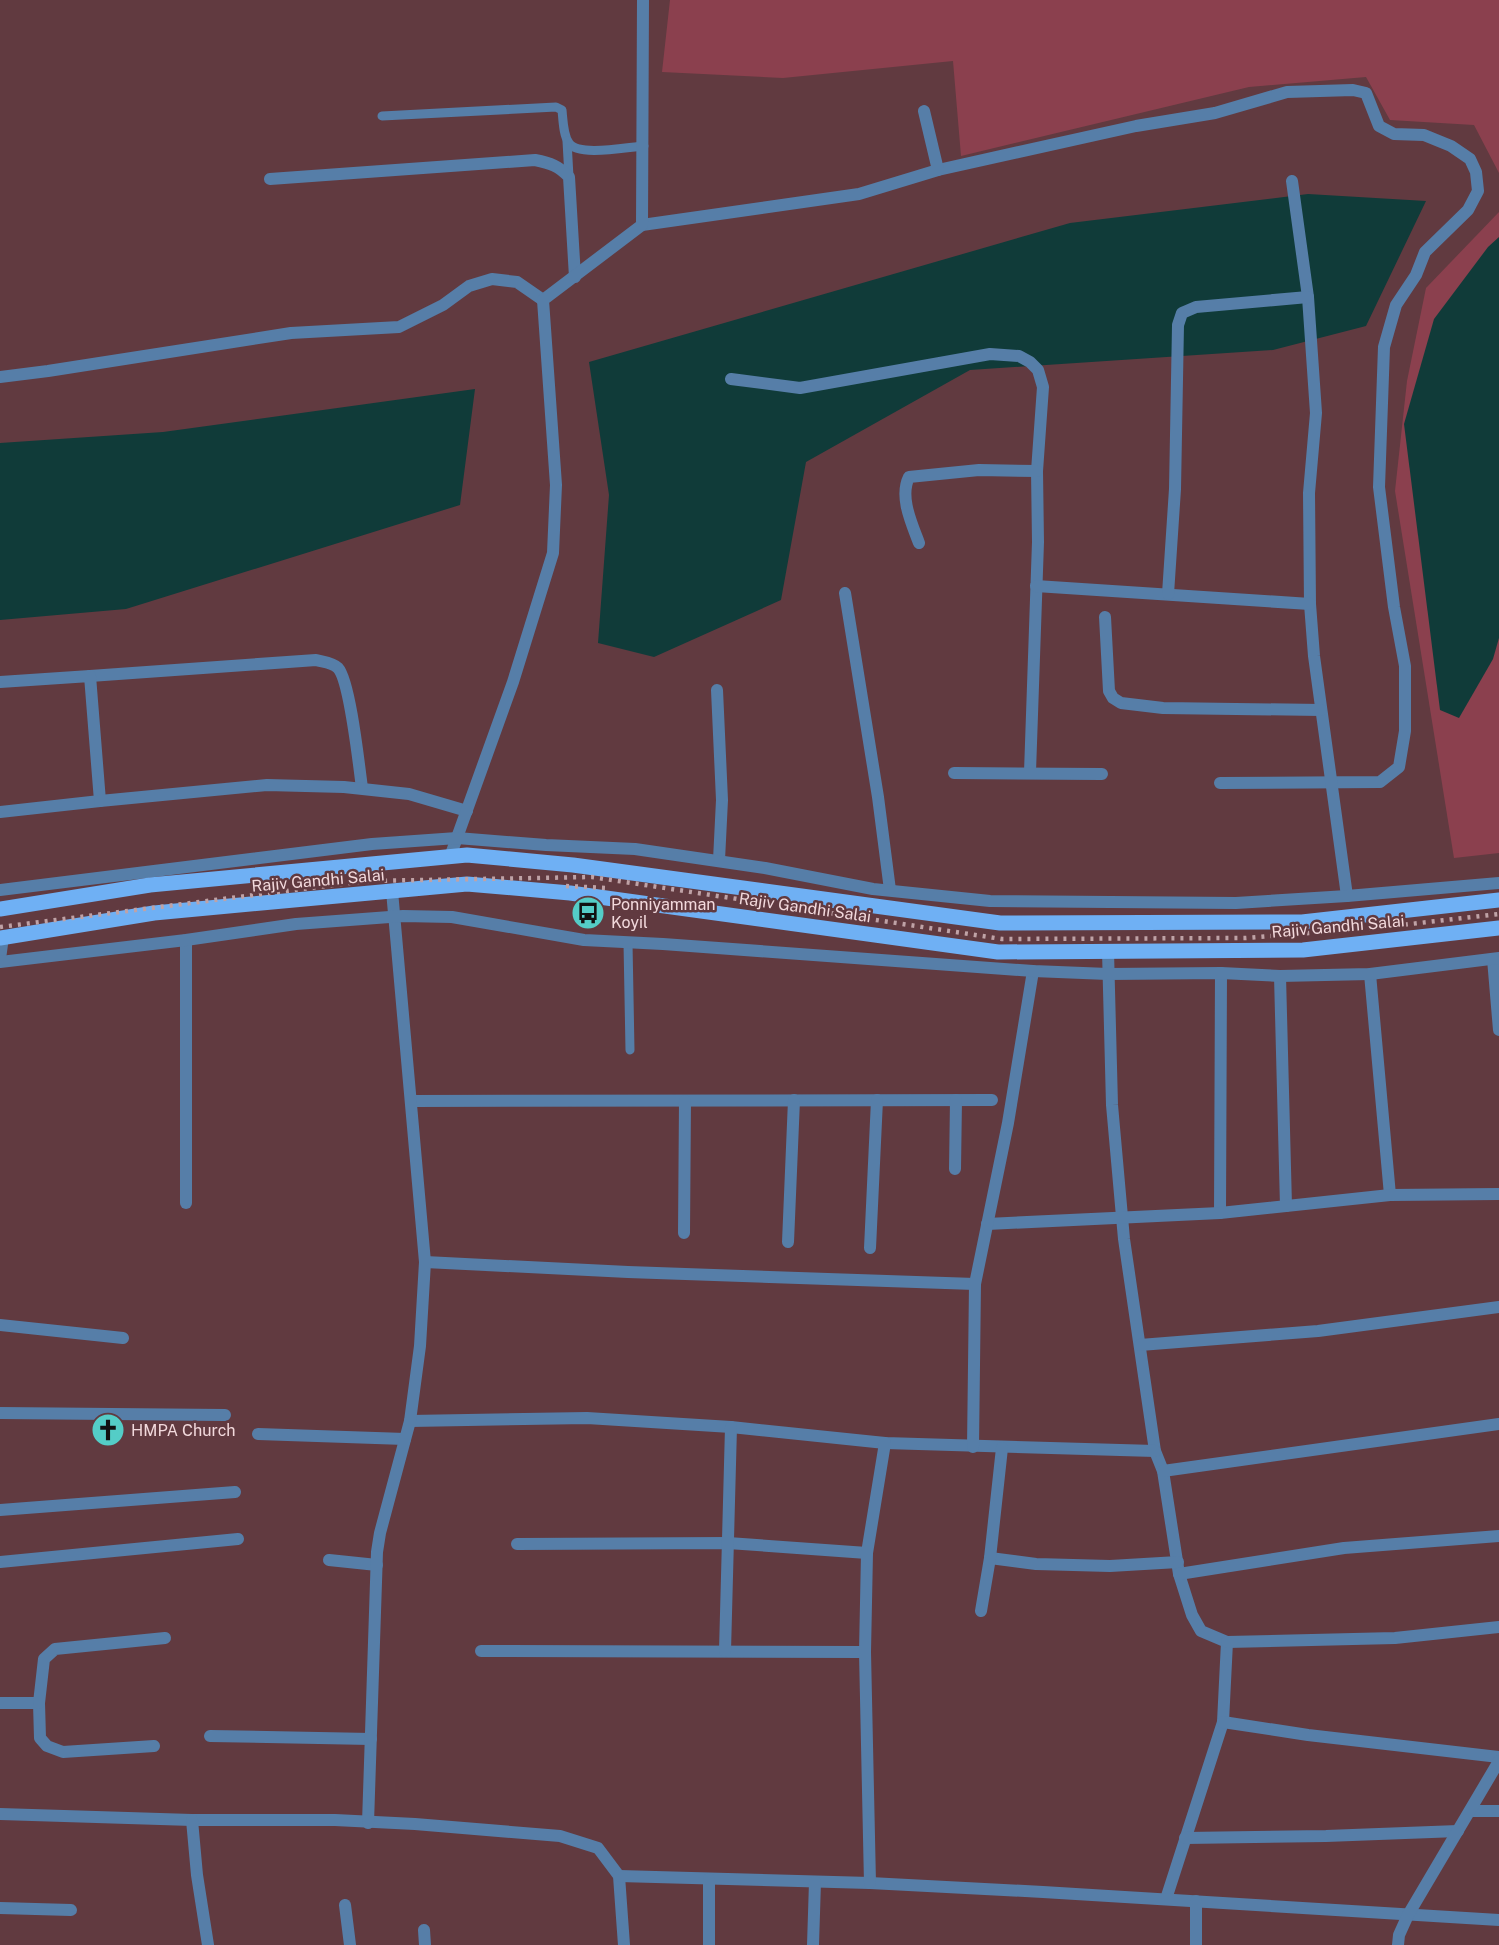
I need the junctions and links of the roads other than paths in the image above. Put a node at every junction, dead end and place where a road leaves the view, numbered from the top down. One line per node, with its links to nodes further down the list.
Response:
1 (644, 0): 5 (street)
2 (924, 111): 6 (street)
3 (382, 116): 4 (lane)
4 (567, 141): 5 (lane); 7 (lane)
5 (644, 146): 10 (street)
6 (938, 170): 10 (street); 31 (street)
7 (569, 177): 8 (street); 11 (street)
8 (270, 179)
9 (1292, 181): 12 (street)
10 (642, 225): 11 (street)
11 (574, 277): 13 (street)
12 (1308, 297): 20 (street); 21 (street)
13 (543, 300): 14 (street); 34 (street)
14 (0, 377)
15 (730, 379): 16 (street)
16 (1037, 471): 17 (street); 18 (street)
17 (920, 543)
18 (1036, 586): 20 (street); 27 (street)
19 (845, 594): 41 (street)
20 (1168, 594): 21 (street)
21 (1310, 604): 26 (street)
22 (1105, 617): 26 (street)
23 (90, 676): 24 (street); 32 (street); 33 (street)
24 (0, 682)
25 (717, 690): 38 (street)
26 (1321, 710): 31 (street)
27 (1030, 772): 28 (street); 29 (street)
28 (954, 773)
29 (1102, 774)
30 (1220, 783): 31 (street)
31 (1331, 784): 43 (street)
32 (362, 788): 33 (street); 34 (street)
33 (100, 801): 35 (street)
34 (466, 811): 36 (street)
35 (0, 812)
36 (457, 838): 37 (street); 38 (street); 40 (street)
37 (450, 857): 44 (main road, Rajiv Gandhi Salai); 45 (main road, Rajiv Gandhi Salai)
38 (719, 861): 41 (street)
39 (1499, 882): 43 (street)
40 (0, 890)
41 (890, 890): 43 (street)
42 (392, 891): 46 (street); 48 (main road, Rajiv Gandhi Salai); 51 (main road, Rajiv Gandhi Salai)
43 (1347, 896)
44 (1499, 900)
45 (0, 909)
46 (394, 917): 49 (street); 50 (street); 65 (street)
47 (1499, 928): 51 (main road, Rajiv Gandhi Salai)
48 (1, 938): 53 (street)
49 (186, 940): 53 (street); 70 (street)
50 (628, 943): 54 (street); 60 (lane)
51 (1108, 951): 56 (street)
52 (1496, 959): 57 (street); 59 (street)
53 (0, 960)
54 (1033, 971): 56 (street); 74 (street)
55 (1221, 973): 56 (street); 58 (street); 72 (street)
56 (1108, 974): 73 (street)
57 (1370, 974): 58 (street); 69 (street)
58 (1280, 976): 71 (street)
59 (1499, 1030)
60 (630, 1050)
61 (794, 1100): 62 (street); 66 (street); 76 (street)
62 (877, 1100): 63 (street); 77 (street)
63 (956, 1100): 64 (street); 67 (street)
64 (992, 1100)
65 (411, 1101): 66 (street); 78 (street)
66 (685, 1101): 75 (street)
67 (955, 1169)
68 (1499, 1194): 69 (street)
69 (1390, 1195): 71 (street)
70 (186, 1203)
71 (1286, 1206): 72 (street)
72 (1220, 1213): 73 (street)
73 (1122, 1218): 74 (street); 83 (street)
74 (987, 1224): 79 (street)
75 (684, 1233)
76 (788, 1242)
77 (870, 1248)
78 (425, 1262): 79 (street); 86 (street)
79 (975, 1284): 92 (street)
80 (1499, 1306): 83 (street)
81 (0, 1325): 82 (street)
82 (123, 1338)
83 (1140, 1346): 94 (street)
84 (0, 1413): 85 (street)
85 (225, 1415)
86 (410, 1421): 88 (street); 90 (street)
87 (1499, 1424): 95 (street)
88 (731, 1427): 91 (street); 100 (street)
89 (258, 1434): 90 (street)
90 (405, 1439): 106 (street)
91 (885, 1443): 92 (street); 102 (street)
92 (973, 1447): 93 (street)
93 (1002, 1448): 94 (street); 103 (street)
94 (1155, 1451): 95 (street)
95 (1163, 1471): 107 (street)
96 (236, 1492): 97 (street)
97 (0, 1510)
98 (1499, 1536): 107 (street)
99 (238, 1539): 105 (street)
100 (728, 1543): 101 (street); 102 (street); 112 (street)
101 (517, 1544)
102 (867, 1553): 114 (street)
103 (990, 1558): 107 (street); 108 (street)
104 (329, 1560): 106 (street)
105 (0, 1562)
106 (376, 1565): 119 (street)
107 (1178, 1568): 111 (street)
108 (981, 1611)
109 (1499, 1627): 111 (street)
110 (165, 1638): 116 (street)
111 (1227, 1642): 117 (street)
112 (725, 1651): 113 (street); 114 (street)
113 (481, 1652)
114 (865, 1652): 132 (street)
115 (0, 1703): 116 (street)
116 (39, 1703): 120 (street)
117 (1222, 1722): 121 (street); 128 (street)
118 (210, 1737): 119 (street)
119 (371, 1739): 126 (street)
120 (154, 1746)
121 (1499, 1759): 122 (street)
122 (1470, 1811): 123 (street); 127 (street)
123 (1499, 1812)
124 (0, 1814): 125 (street)
125 (192, 1820): 126 (street); 141 (street)
126 (368, 1823): 129 (street)
127 (1458, 1831): 128 (street); 138 (street)
128 (1185, 1838): 133 (street)
129 (619, 1876): 130 (street); 144 (street)
130 (709, 1878): 131 (street); 145 (street)
131 (815, 1882): 132 (street); 146 (street)
132 (870, 1883): 133 (street)
133 (1166, 1899): 134 (street)
134 (1196, 1901): 138 (street); 147 (street)
135 (345, 1905): 142 (street)
136 (0, 1908): 137 (street)
137 (71, 1910)
138 (1408, 1915): 139 (street); 148 (street)
139 (1499, 1920)
140 (424, 1930): 143 (street)
141 (208, 1945)
142 (350, 1945)
143 (425, 1945)
144 (624, 1945)
145 (709, 1945)
146 (813, 1945)
147 (1196, 1945)
148 (1398, 1945)

